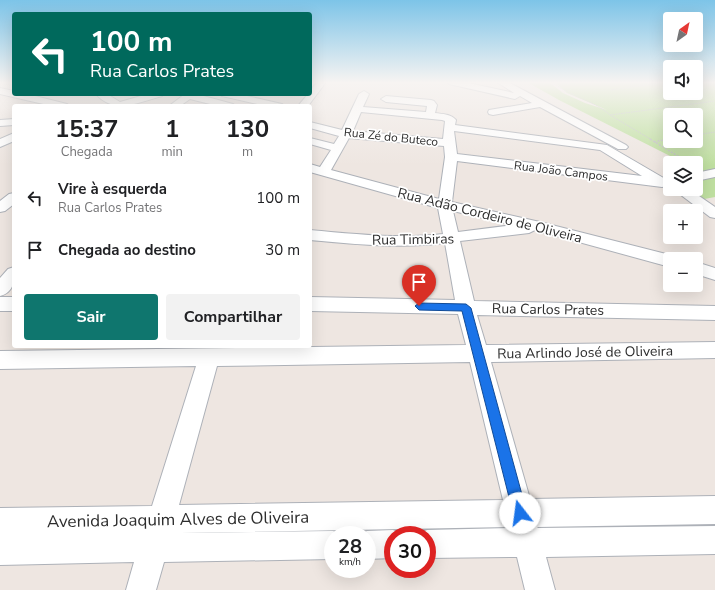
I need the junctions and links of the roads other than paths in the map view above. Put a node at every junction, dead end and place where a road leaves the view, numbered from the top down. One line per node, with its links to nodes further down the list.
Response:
1 (358, 109): 10 (street)
2 (363, 110): 7 (street)
3 (431, 110): 7 (street)
4 (504, 110): 6 (street)
5 (551, 110): 22 (street)
6 (493, 112)
7 (430, 116): 12 (street)
8 (338, 119): 10 (street)
9 (12, 122): 11 (street)
10 (351, 122): 14 (street)
11 (0, 123)
12 (450, 124): 19 (street); 24 (street)
13 (312, 126): 14 (street, Rua Zé do Buteco)
14 (346, 134): 18 (street); 19 (street, Rua Zé do Buteco)
15 (12, 137): 17 (street)
16 (312, 142): 18 (street)
17 (0, 144)
18 (337, 148): 20 (street)
19 (450, 150): 25 (street, Rua João Campos); 28 (street)
20 (316, 170): 28 (street, Rua Adão Cordeiro de Oliveira)
21 (715, 173): 23 (street)
22 (663, 175)
23 (703, 176)
24 (663, 180)
25 (663, 181)
26 (690, 196): 30 (street)
27 (10, 198): 29 (street)
28 (445, 205): 31 (street, Rua Adão Cordeiro de Oliveira); 33 (street)
29 (0, 208)
30 (715, 214)
31 (540, 227): 33 (street, Rua Timbiras); 34 (street, Rua Adão Cordeiro de Oliveira)
32 (312, 235): 33 (street, Rua Timbiras)
33 (452, 239): 42 (street)
34 (663, 258)
35 (703, 270): 36 (street)
36 (715, 274)
37 (12, 275): 38 (street)
38 (0, 290)
39 (0, 304): 40 (street)
40 (12, 304)
41 (312, 304): 42 (street, Rua Carlos Prates)
42 (466, 308): 43 (street, Rua Carlos Prates); 45 (street)
43 (715, 313)
44 (715, 350): 45 (street, Rua Arlindo José de Oliveira)
45 (478, 354): 46 (street, Rua Arlindo José de Oliveira); 49 (street)
46 (209, 357): 47 (street, Rua Arlindo José de Oliveira); 50 (street)
47 (0, 360)
48 (715, 510): 49 (street, Avenida Joaquim Alves de Oliveira)
49 (520, 513): 50 (street, Avenida Joaquim Alves de Oliveira); 53 (street)
50 (162, 519): 51 (street, Avenida Joaquim Alves de Oliveira); 56 (street)
51 (0, 522)
52 (715, 540): 53 (street)
53 (528, 542): 54 (street); 59 (street)
54 (436, 544)
55 (324, 545): 56 (street, Avenida Joaquim Alves de Oliveira)
56 (153, 548): 57 (street, Avenida Joaquim Alves de Oliveira); 58 (street)
57 (0, 550)
58 (141, 590)
59 (540, 590)

